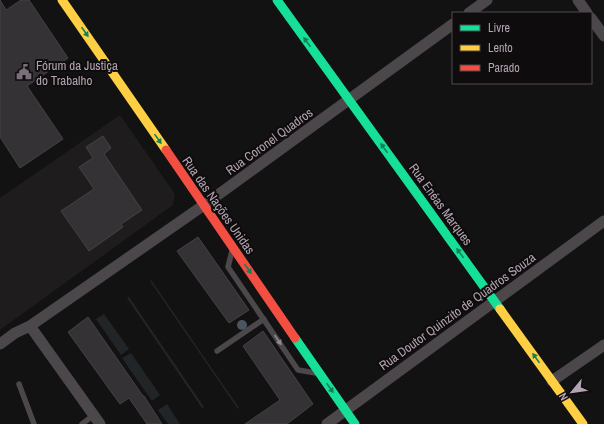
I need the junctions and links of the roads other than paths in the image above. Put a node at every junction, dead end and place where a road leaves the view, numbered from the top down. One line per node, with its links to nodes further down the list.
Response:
1 (62, 0): 11 (street, Rua das Nações Unidas, one-way to 11)
2 (277, 0): 10 (street, Rua Enéas Marques, one-way to 2)
3 (487, 0): 5 (street)
4 (578, 0): 6 (street)
5 (470, 12)
6 (586, 12)
7 (592, 19): 9 (street)
8 (452, 25): 10 (street, Rua Coronel Quadros)
9 (604, 36)
10 (349, 100): 11 (street, Rua Coronel Quadros); 14 (street, Rua Enéas Marques, one-way to 10)
11 (204, 205): 13 (street, Rua das Nações Unidas); 16 (street, Rua Coronel Quadros)
12 (604, 221): 14 (street, Rua Doutor Quinzito de Quadros Souza)
13 (232, 247): 15 (lane); 20 (street, Rua das Nações Unidas, one-way to 20)
14 (494, 301): 21 (street, Rua Enéas Marques, one-way to 14); 23 (street, Rua Doutor Quinzito de Quadros Souza)
15 (264, 319): 19 (lane); 20 (lane, one-way to 20)
16 (30, 326): 17 (street, Rua Coronel Quadros); 24 (street)
17 (0, 344)
18 (604, 346): 21 (street)
19 (217, 352)
20 (320, 374): 23 (street, Rua das Nações Unidas, one-way to 23)
21 (552, 381): 29 (street, Rua Enéas Marques)
22 (19, 384): 25 (lane)
23 (345, 410): 27 (street, Rua Doutor Quinzito de Quadros Souza); 28 (street, Rua das Nações Unidas)
24 (97, 420): 26 (lane)
25 (34, 424)
26 (82, 424)
27 (327, 424)
28 (355, 424)
29 (583, 424)

